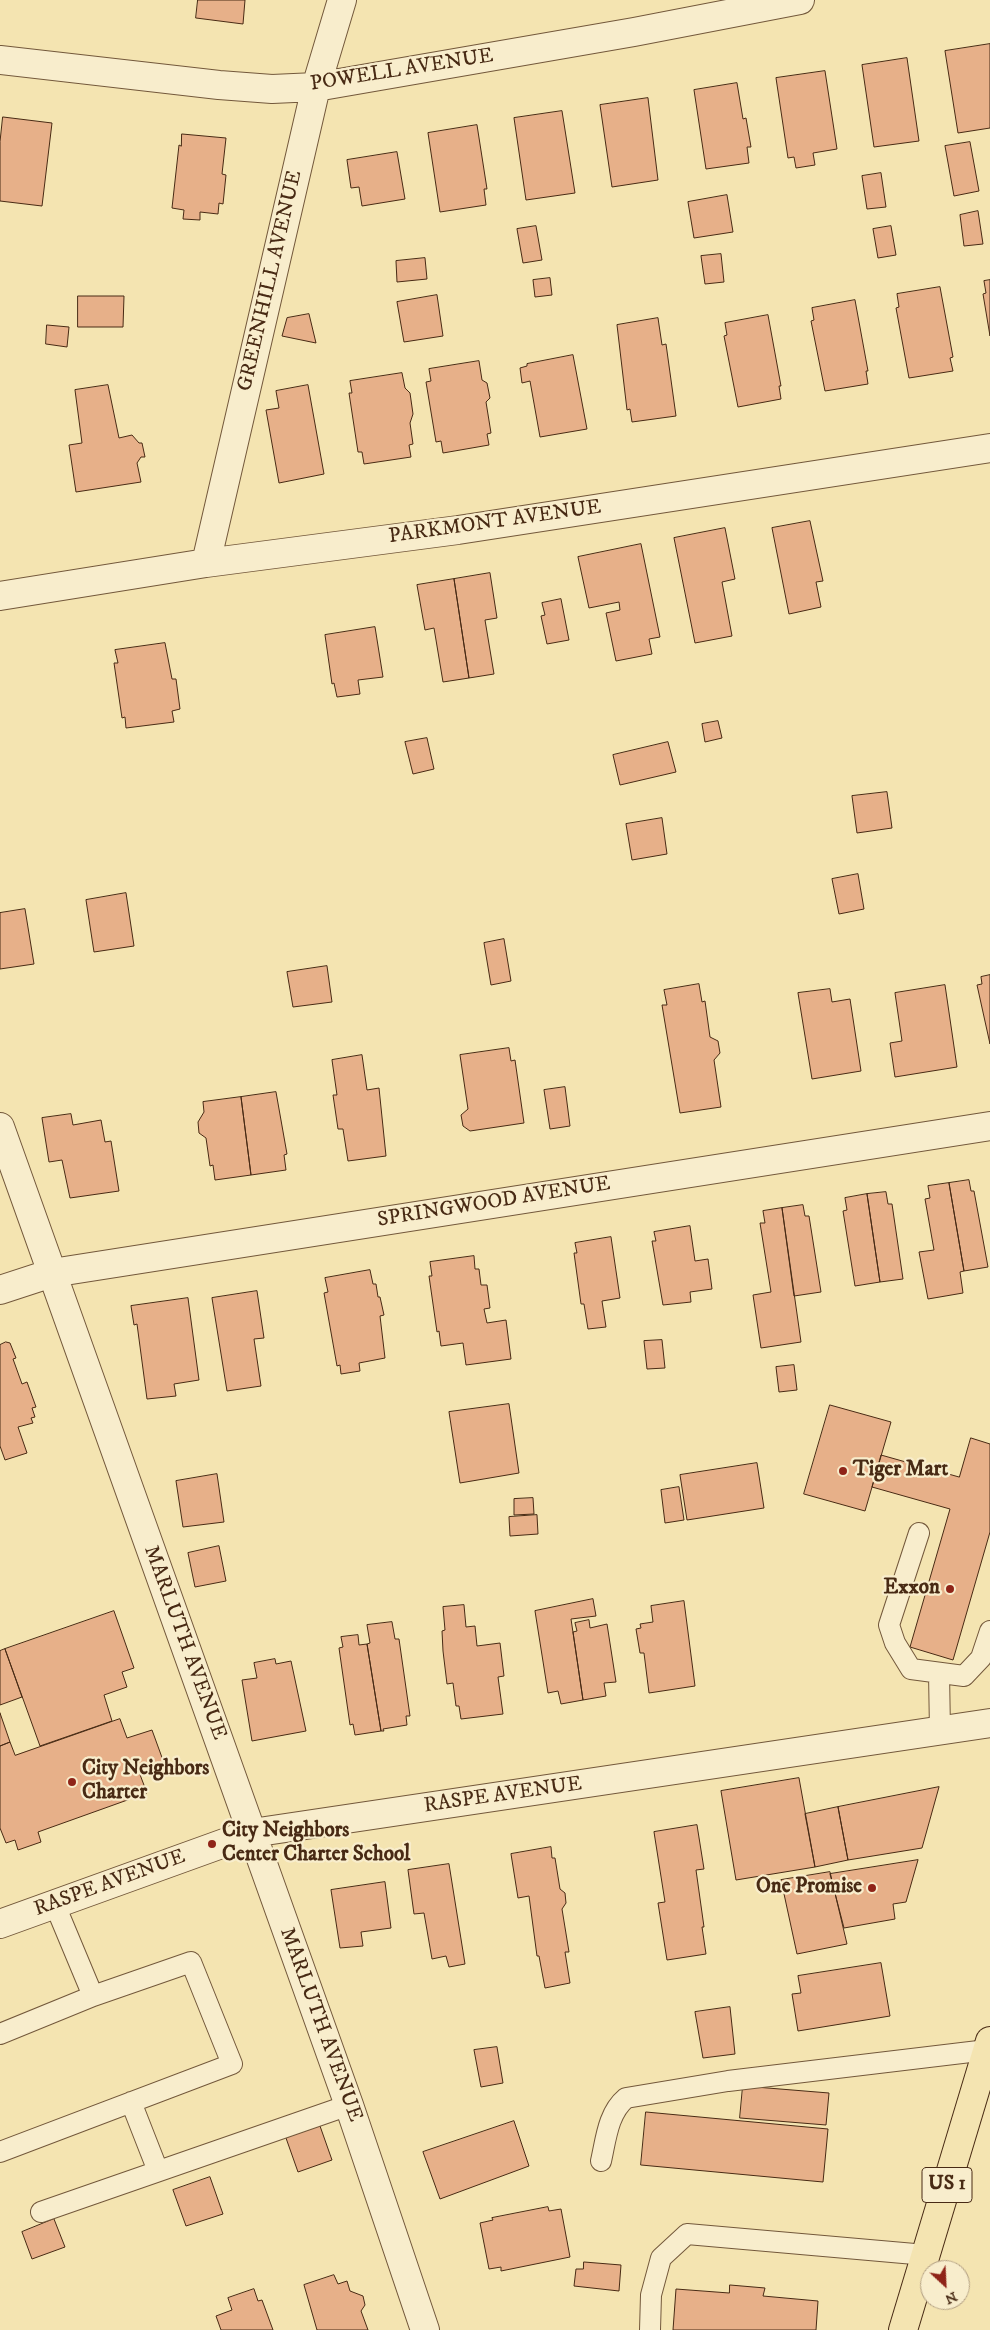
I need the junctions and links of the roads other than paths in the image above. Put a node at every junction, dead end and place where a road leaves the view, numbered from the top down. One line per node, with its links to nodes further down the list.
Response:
1 (342, 0): 4 (street, GREENHILL AVENUE)
2 (800, 0): 4 (street, POWELL AVENUE)
3 (0, 60): 4 (street, POWELL AVENUE)
4 (316, 87): 6 (street, GREENHILL AVENUE)
5 (990, 448): 6 (street, PARKMONT AVENUE)
6 (206, 563): 7 (street, PARKMONT AVENUE)
7 (0, 596)
8 (990, 1126): 10 (street, SPRINGWOOD AVENUE)
9 (0, 1127): 10 (street, MARLUTH AVENUE)
10 (52, 1273): 11 (street, SPRINGWOOD AVENUE); 17 (street, MARLUTH AVENUE)
11 (0, 1290)
12 (919, 1532): 14 (lane)
13 (990, 1631): 14 (lane)
14 (939, 1673): 16 (lane)
15 (990, 1723): 16 (street, RASPE AVENUE)
16 (940, 1731): 17 (street, RASPE AVENUE)
17 (252, 1833): 18 (street, RASPE AVENUE); 24 (street, MARLUTH AVENUE)
18 (55, 1905): 19 (street, RASPE AVENUE); 20 (lane)
19 (0, 1924)
20 (93, 1996): 21 (lane); 23 (lane)
21 (0, 2034)
22 (989, 2045): 26 (lane); 29 (main road, US 1)
23 (131, 2102): 25 (lane); 27 (lane)
24 (349, 2105): 27 (lane); 30 (street, MARLUTH AVENUE)
25 (0, 2152)
26 (601, 2162)
27 (158, 2171): 28 (lane)
28 (41, 2212)
29 (926, 2255): 31 (lane); 32 (main road, US 1)
30 (425, 2330)
31 (650, 2330)
32 (903, 2330)

